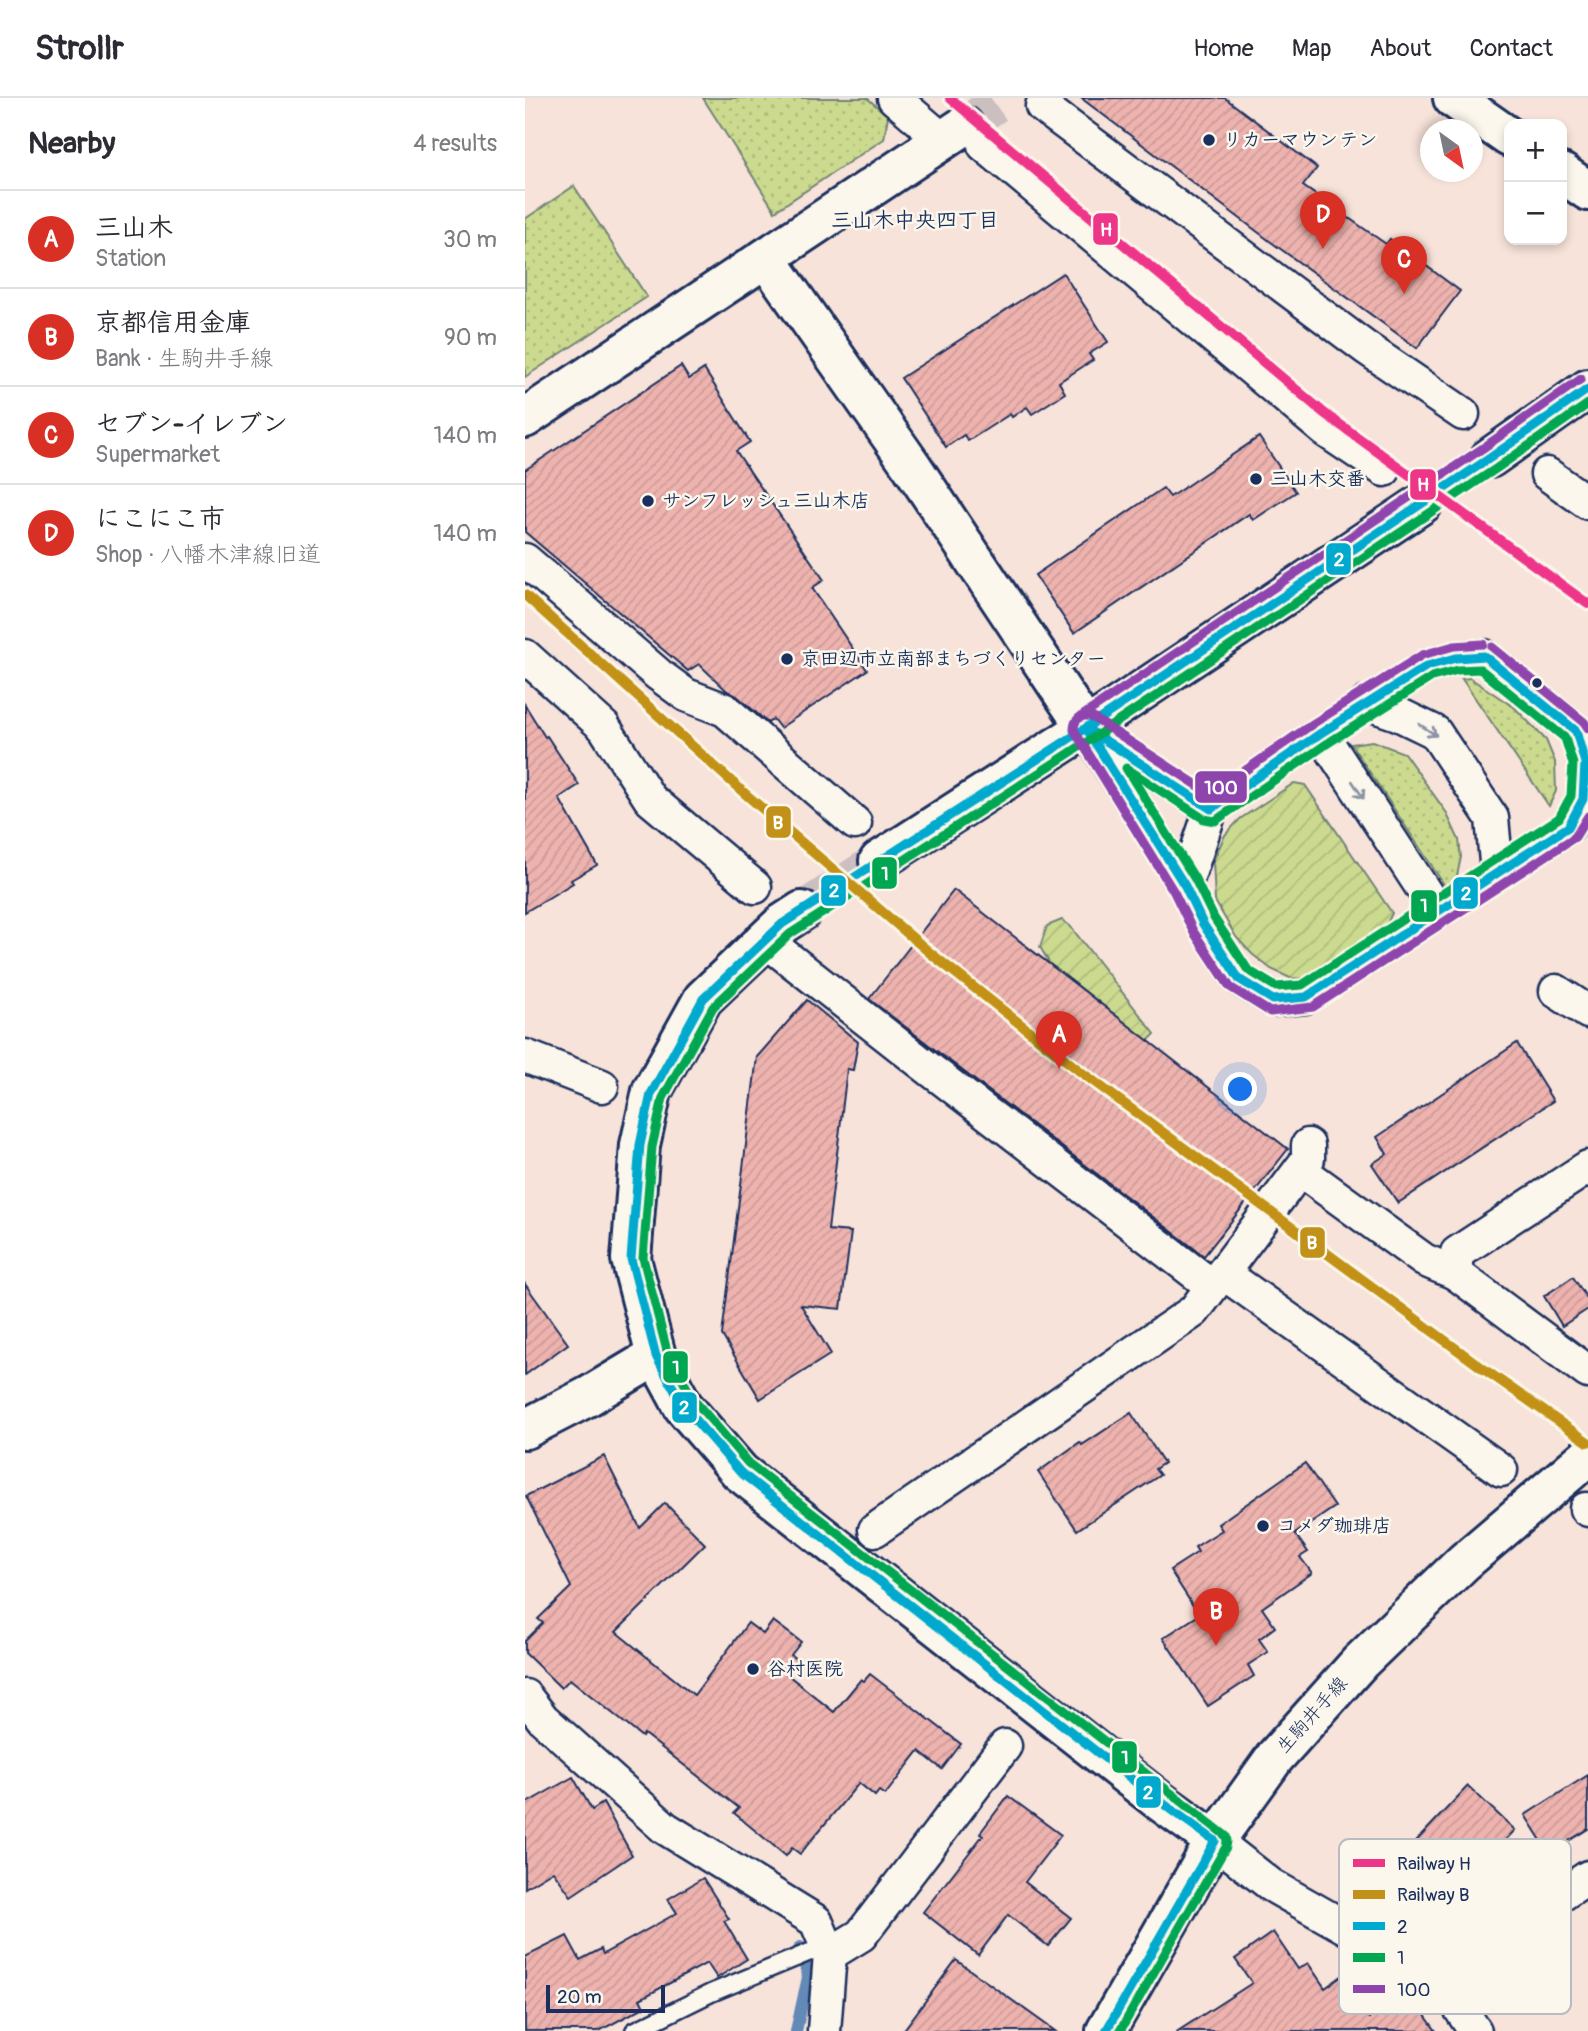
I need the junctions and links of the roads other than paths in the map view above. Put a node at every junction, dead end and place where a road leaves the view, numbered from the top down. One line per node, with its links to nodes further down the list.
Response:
1 (894, 98): 5 (street)
2 (1453, 98): 4 (street)
3 (1042, 106): 10 (street)
4 (1504, 134)
5 (964, 137): 8 (street); 13 (street)
6 (1567, 176): 7 (street)
7 (1588, 191)
8 (766, 258): 11 (street); 20 (street)
9 (1588, 388): 12 (street)
10 (1463, 414)
11 (525, 418)
12 (1490, 458)
13 (1384, 470)
14 (1547, 474): 16 (street)
15 (1423, 503): 20 (street)
16 (1588, 503)
17 (525, 560): 23 (street)
18 (525, 656): 27 (street)
19 (1366, 703): 21 (street); 25 (street, one-way to 25); 25 (street)
20 (1086, 728): 22 (street); 24 (street); 26 (street)
21 (1321, 733): 22 (street); 29 (street, one-way to 29)
22 (1212, 809): 26 (street)
23 (855, 823)
24 (879, 861)
25 (1497, 873): 29 (street)
26 (1185, 886): 29 (street)
27 (755, 887)
28 (802, 911): 30 (street)
29 (1438, 912)
30 (765, 940): 37 (street); 38 (street)
31 (1556, 991): 32 (street)
32 (1588, 1012)
33 (525, 1056): 34 (street)
34 (602, 1086)
35 (1588, 1167): 36 (street)
36 (1455, 1273): 37 (street); 39 (street)
37 (1218, 1279): 42 (street); 43 (street)
38 (656, 1356): 40 (street); 46 (street)
39 (1588, 1372)
40 (525, 1429)
41 (1588, 1456): 46 (street, 生駒井手線)
42 (1501, 1470)
43 (875, 1530)
44 (534, 1713): 50 (street)
45 (1005, 1746): 50 (street)
46 (1215, 1841): 49 (street); 54 (street, 生駒井手線)
47 (1588, 1877): 48 (street)
48 (1571, 1888)
49 (1339, 1924)
50 (820, 1953): 52 (lane); 53 (street)
51 (1464, 2014): 55 (street)
52 (634, 2031)
53 (824, 2031)
54 (1106, 2031)
55 (1475, 2031)

